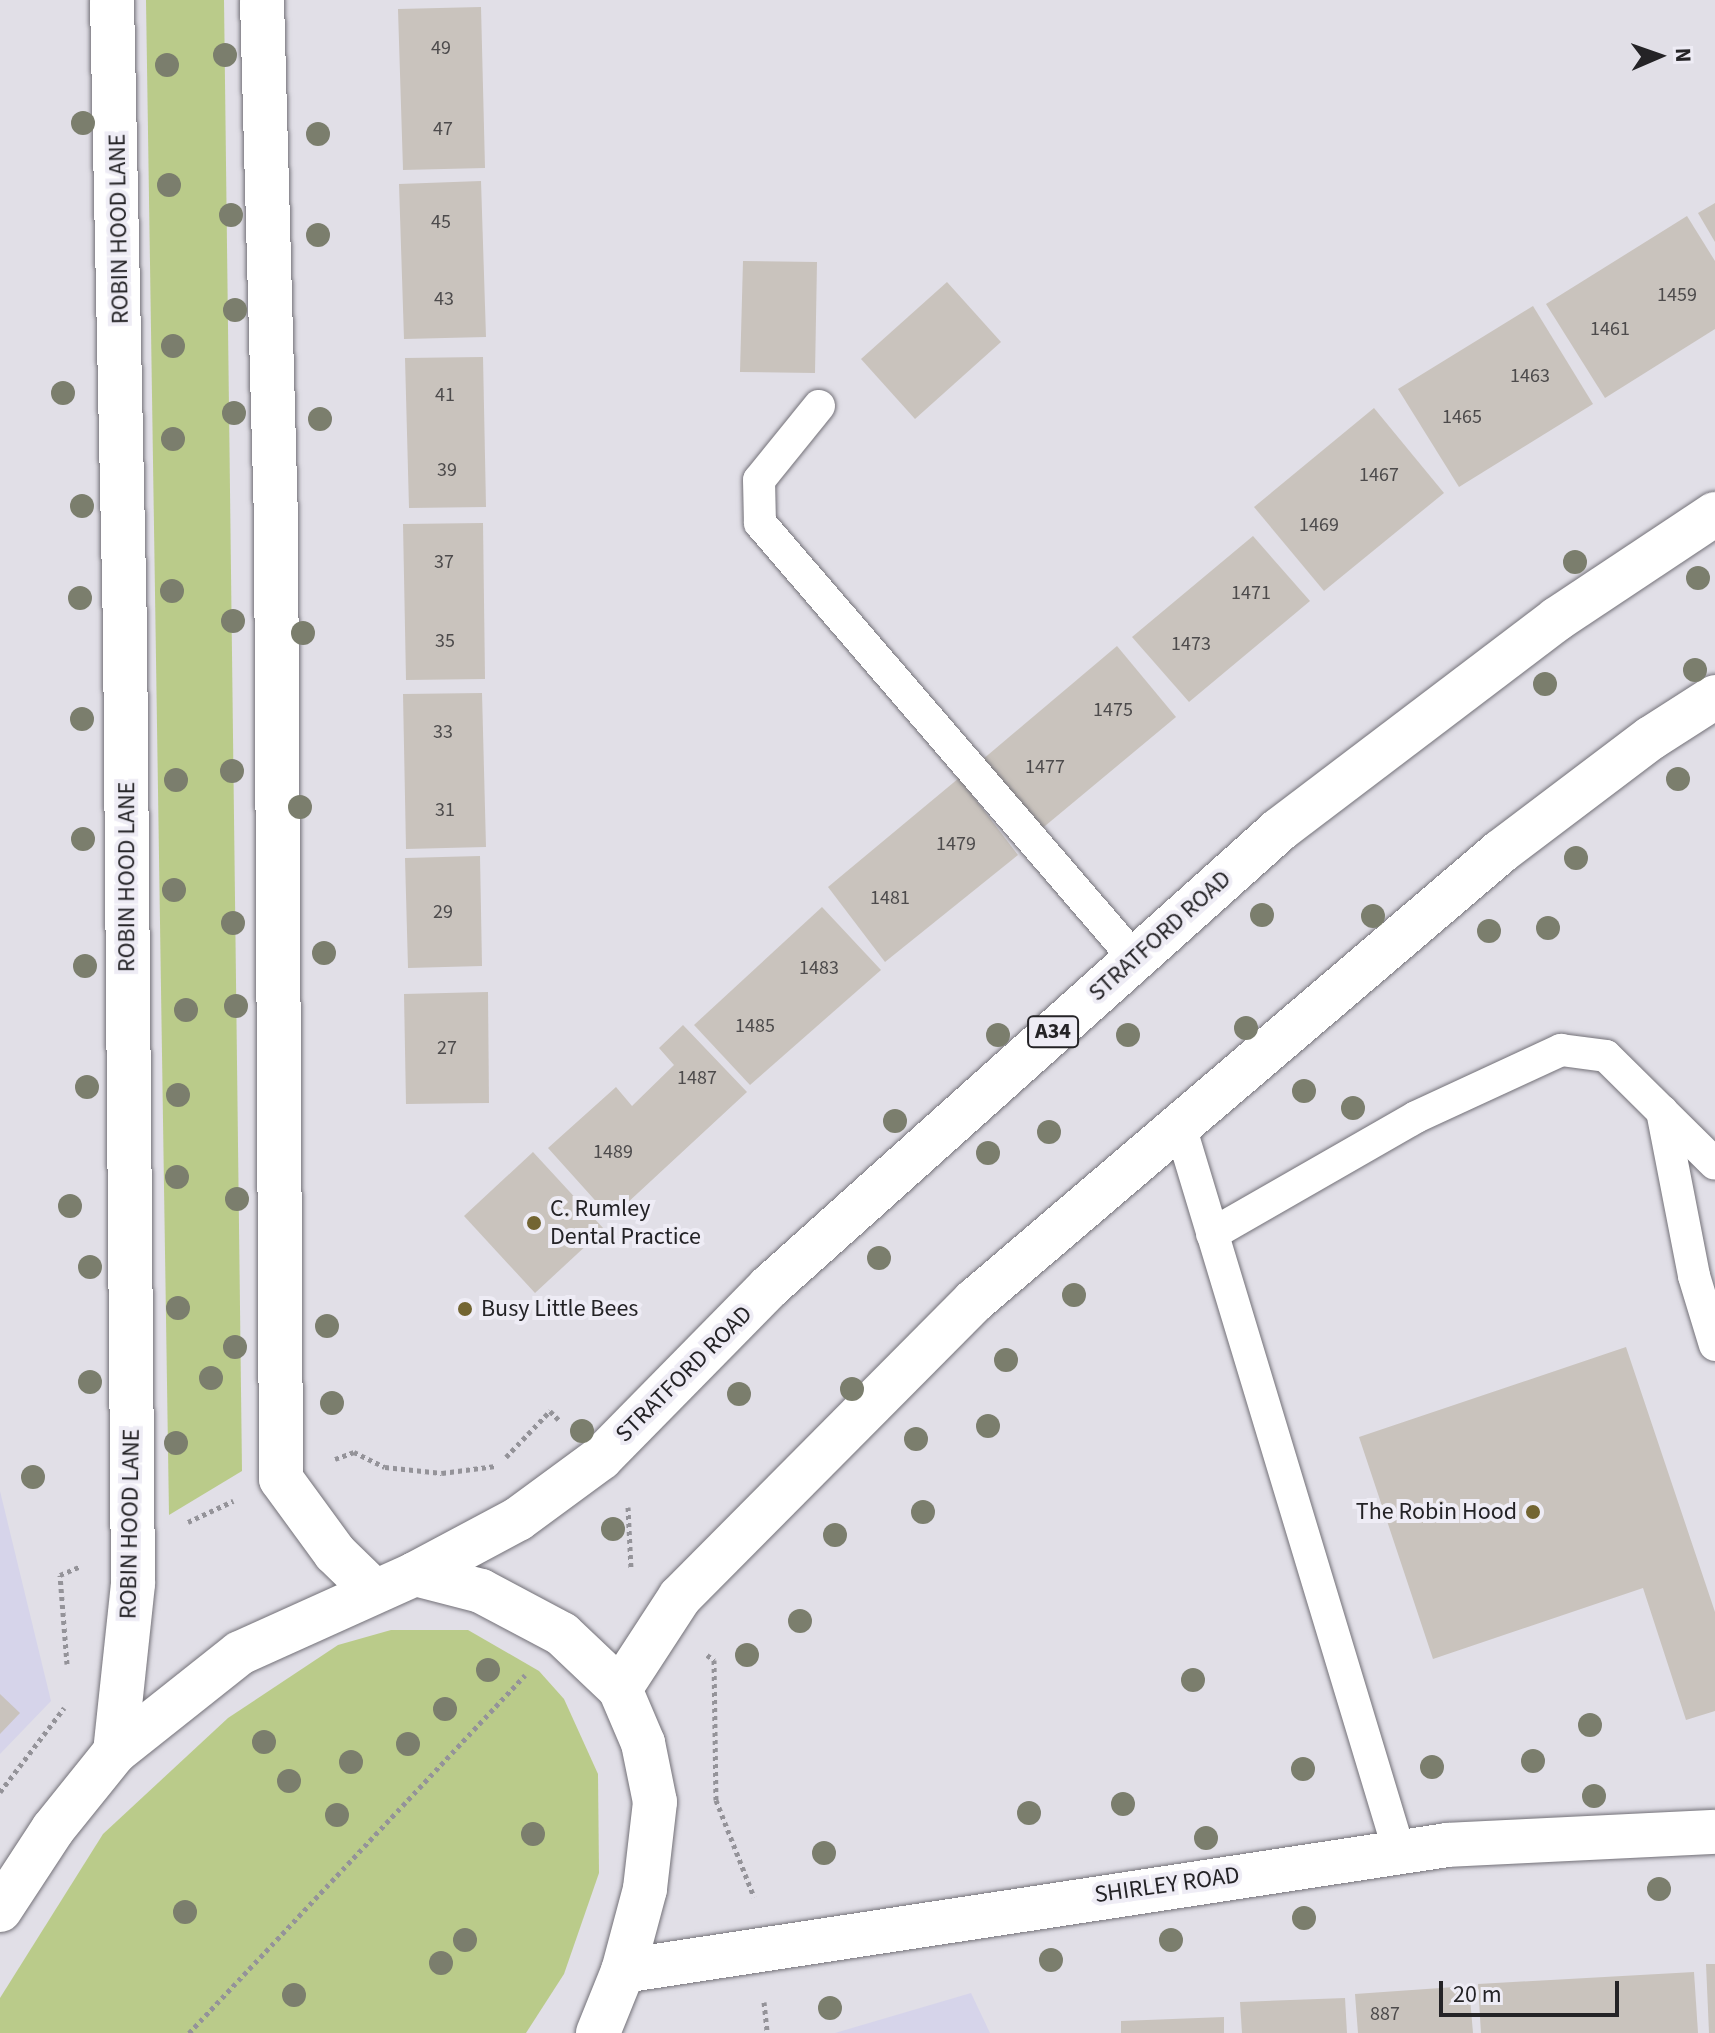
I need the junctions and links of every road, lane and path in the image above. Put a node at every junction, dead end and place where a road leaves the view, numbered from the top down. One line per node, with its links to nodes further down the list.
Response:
1 (112, 0): 19 (main road, ROBIN HOOD LANE)
2 (262, 0): 14 (main road)
3 (819, 406): 6 (lane)
4 (1715, 514): 6 (main road, STRATFORD ROAD / A34)
5 (1715, 697): 8 (main road)
6 (1135, 959): 12 (main road, STRATFORD ROAD / A34)
7 (1662, 1111): 9 (lane); 10 (lane); 11 (lane)
8 (1180, 1126): 10 (lane); 17 (main road)
9 (1715, 1164)
10 (1212, 1234): 22 (lane)
11 (1715, 1345)
12 (415, 1574): 14 (main road, STRATFORD ROAD); 15 (main road)
13 (60, 1575): 16 (path)
14 (372, 1589): 19 (main road, STRATFORD ROAD)
15 (562, 1634): 17 (main road); 25 (path)
16 (67, 1670)
17 (620, 1689): 24 (main road)
18 (69, 1702): 20 (path)
19 (115, 1752): 23 (main road, STRATFORD ROAD)
20 (0, 1792)
21 (1715, 1832): 22 (main road, SHIRLEY ROAD)
22 (1399, 1851): 24 (main road, SHIRLEY ROAD)
23 (0, 1910)
24 (623, 1971): 26 (main road)
25 (189, 2033)
26 (598, 2033)

